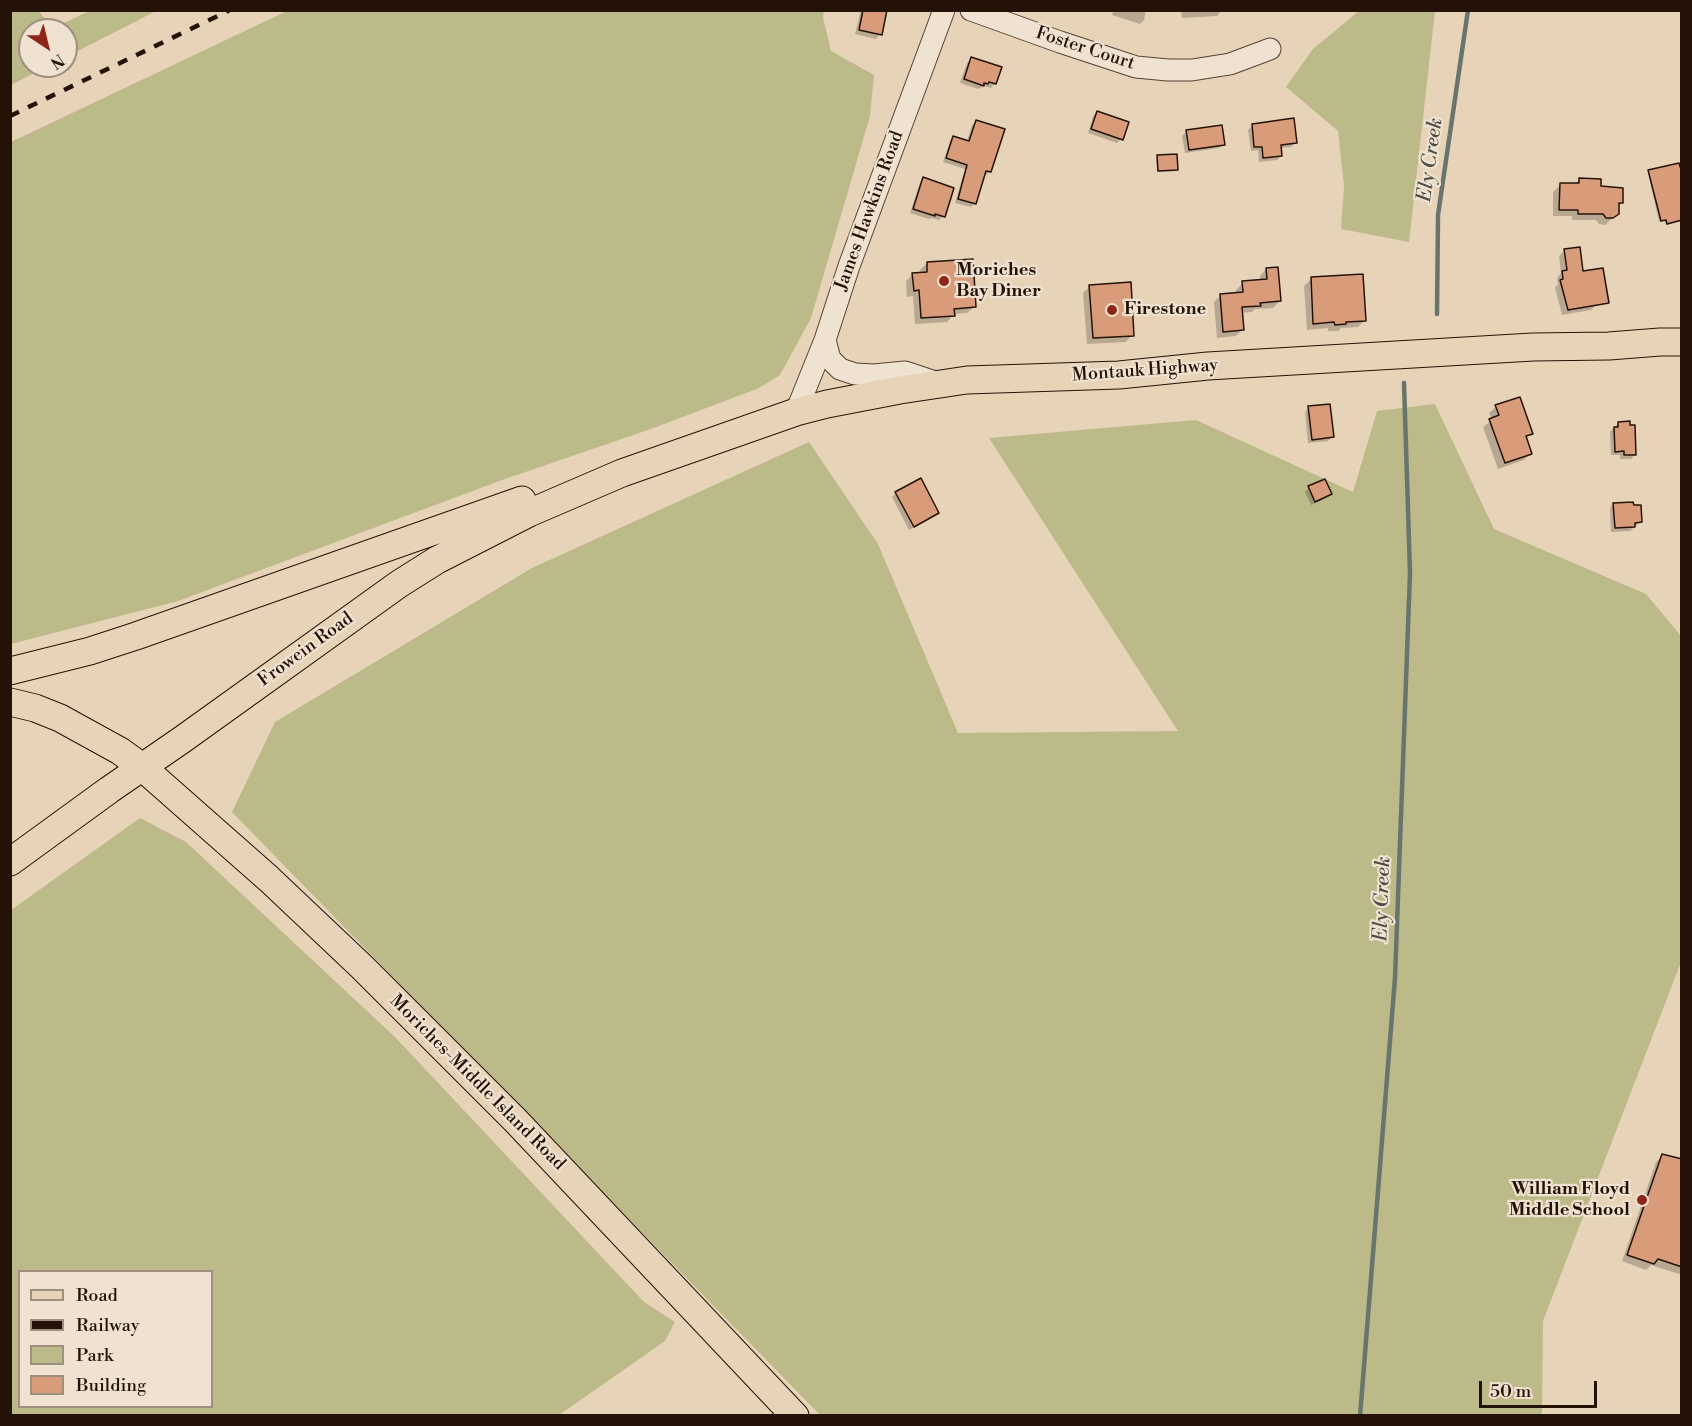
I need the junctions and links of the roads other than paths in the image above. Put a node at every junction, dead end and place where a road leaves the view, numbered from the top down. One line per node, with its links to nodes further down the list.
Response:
1 (944, 10): 4 (street, James Hawkins Road)
2 (971, 10): 3 (street, Foster Court)
3 (1270, 49)
4 (825, 340): 6 (street); 7 (street, James Hawkins Road)
5 (1682, 342): 6 (main road, Montauk Highway)
6 (939, 384): 7 (main road, Montauk Highway)
7 (796, 412): 8 (main road, Montauk Highway)
8 (622, 473): 9 (main road); 11 (main road, Frowein Road)
9 (10, 671)
10 (10, 702): 11 (main road)
11 (142, 767): 12 (main road, Frowein Road); 13 (main road, Moriches-Middle Island Road)
12 (10, 862)
13 (795, 1416)

